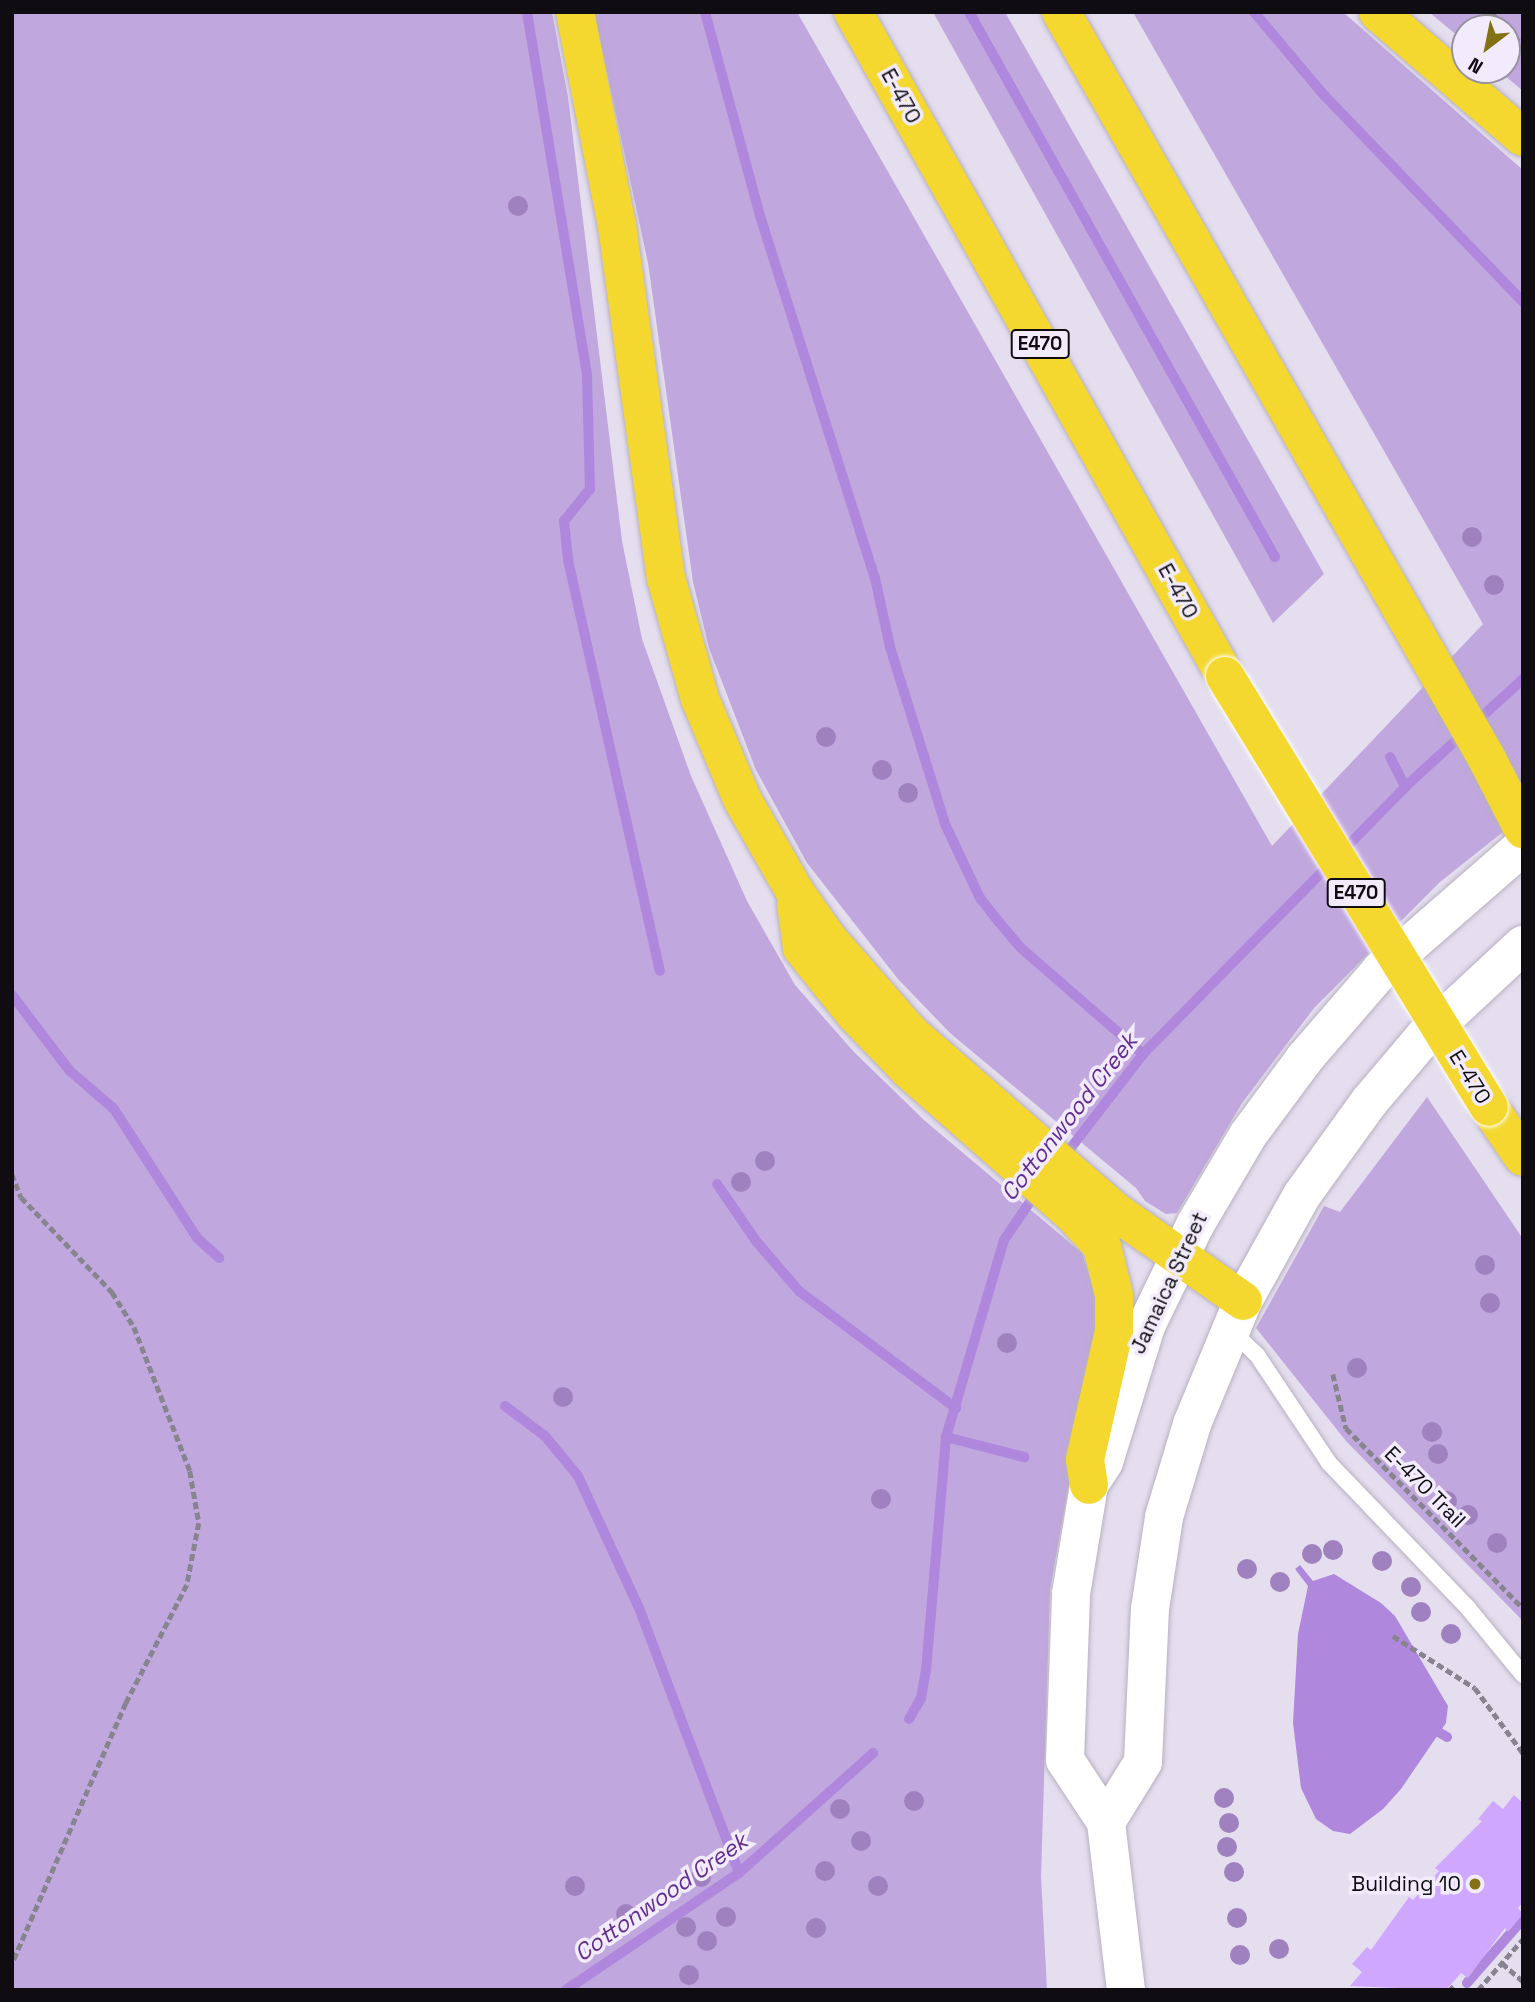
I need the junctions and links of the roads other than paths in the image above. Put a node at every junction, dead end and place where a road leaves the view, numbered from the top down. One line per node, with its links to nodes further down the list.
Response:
1 (575, 12): 12 (highway)
2 (853, 12): 11 (highway, E-470 / E470, bridge)
3 (1061, 12): 6 (highway)
4 (1378, 12): 5 (highway)
5 (1523, 137)
6 (1487, 759): 7 (highway); 8 (highway)
7 (1523, 781)
8 (1523, 829)
9 (1523, 846): 13 (main road, Jamaica Street)
10 (1523, 945): 14 (main road)
11 (1523, 1157)
12 (1106, 1224): 13 (highway); 15 (highway)
13 (1178, 1256): 14 (highway); 15 (main road, Jamaica Street)
14 (1236, 1315): 16 (lane); 17 (main road)
15 (1089, 1485): 17 (main road, Jamaica Street)
16 (1523, 1675)
17 (1106, 1822): 18 (main road, Jamaica Street)
18 (1126, 1990)

